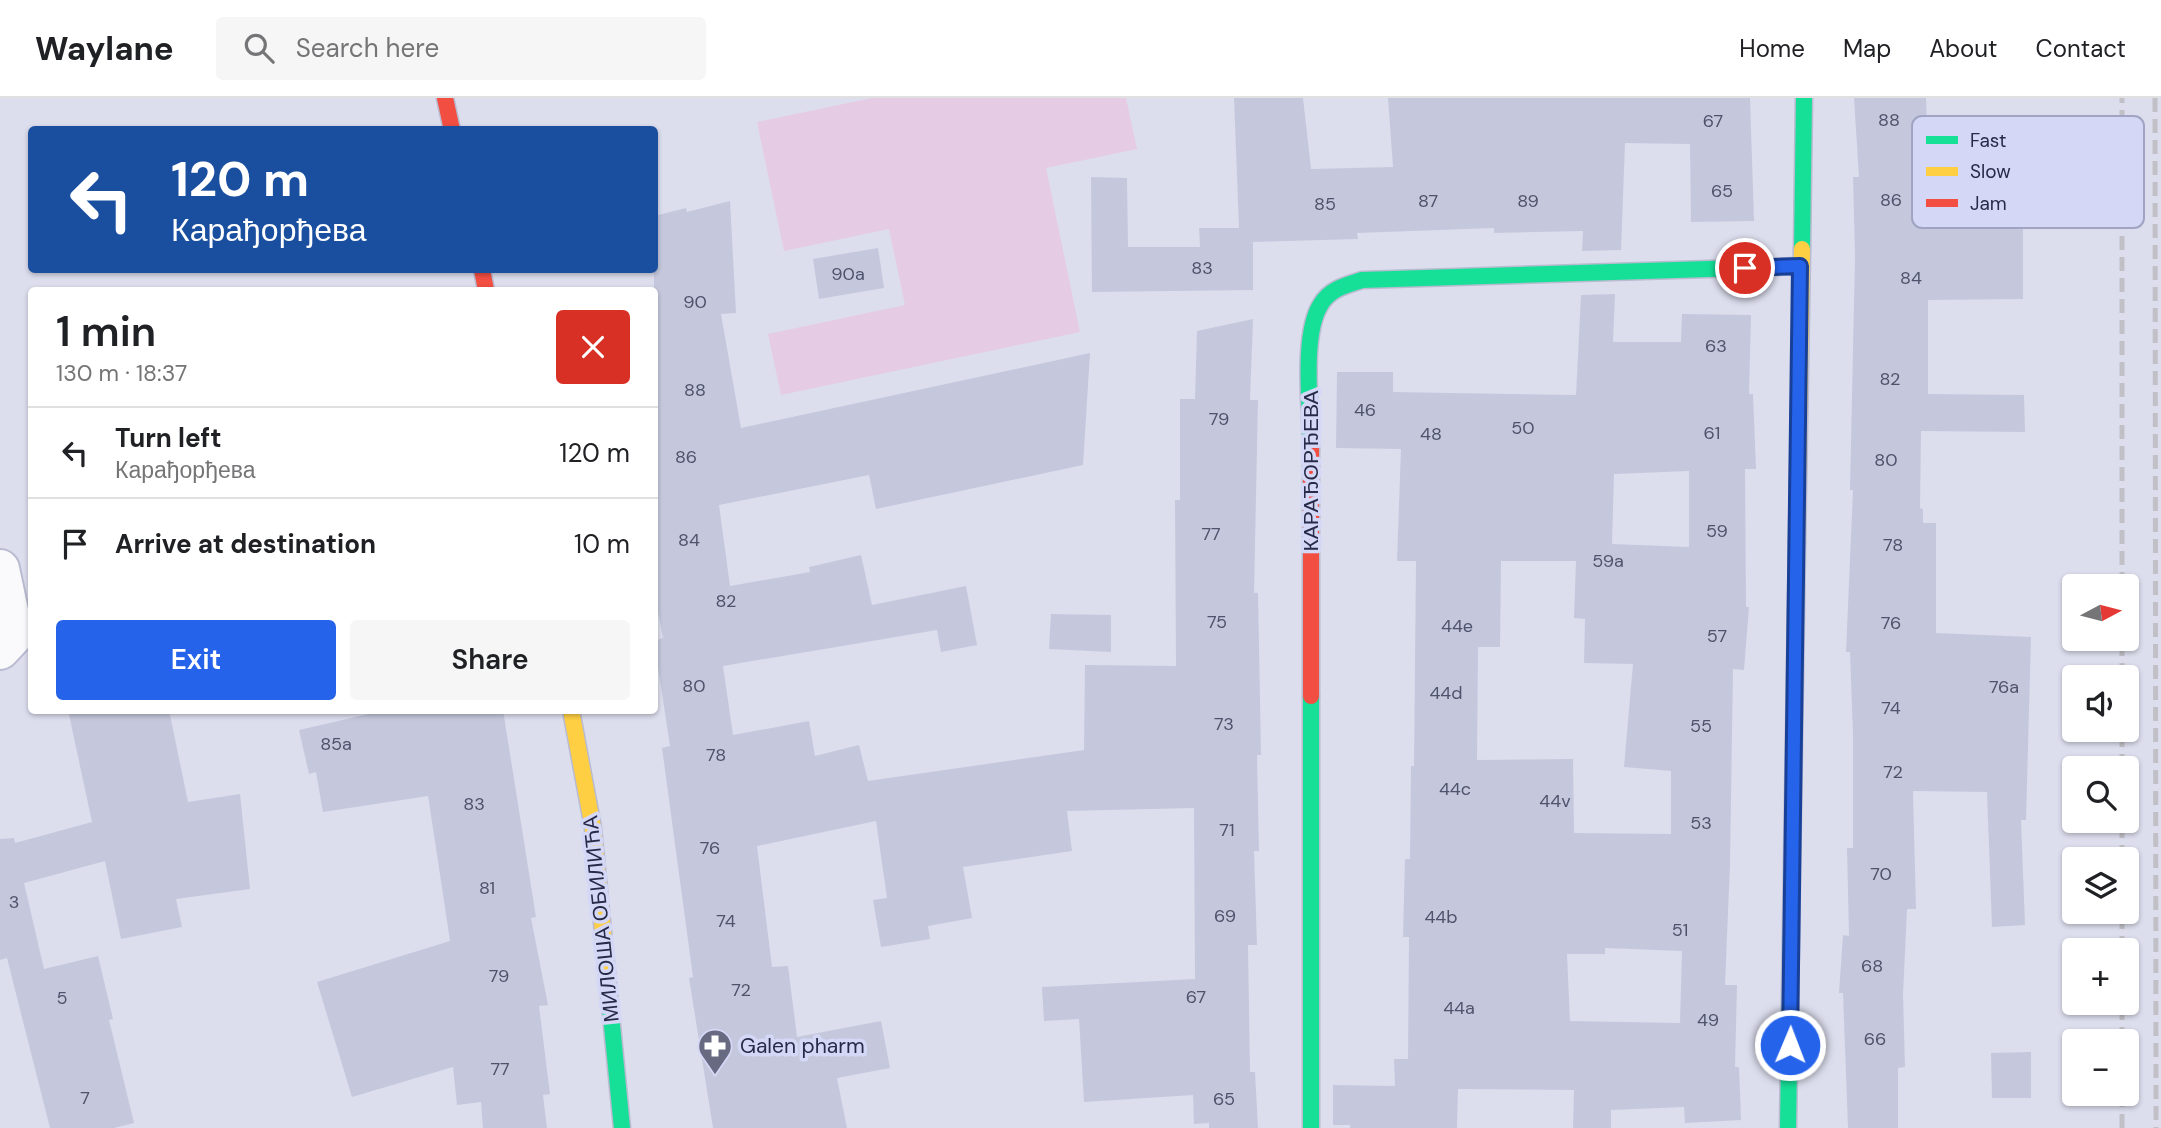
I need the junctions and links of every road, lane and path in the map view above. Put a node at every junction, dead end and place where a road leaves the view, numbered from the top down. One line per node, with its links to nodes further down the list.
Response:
1 (445, 98): 3 (street)
2 (1804, 98): 4 (street)
3 (451, 126)
4 (1800, 266): 9 (street, КАРАЂОРЂЕВА); 10 (street)
5 (0, 569): 6 (street)
6 (0, 650)
7 (572, 714): 8 (street, МИЛОША ОБИЛИЋА)
8 (622, 1128)
9 (1311, 1128)
10 (1788, 1128)

